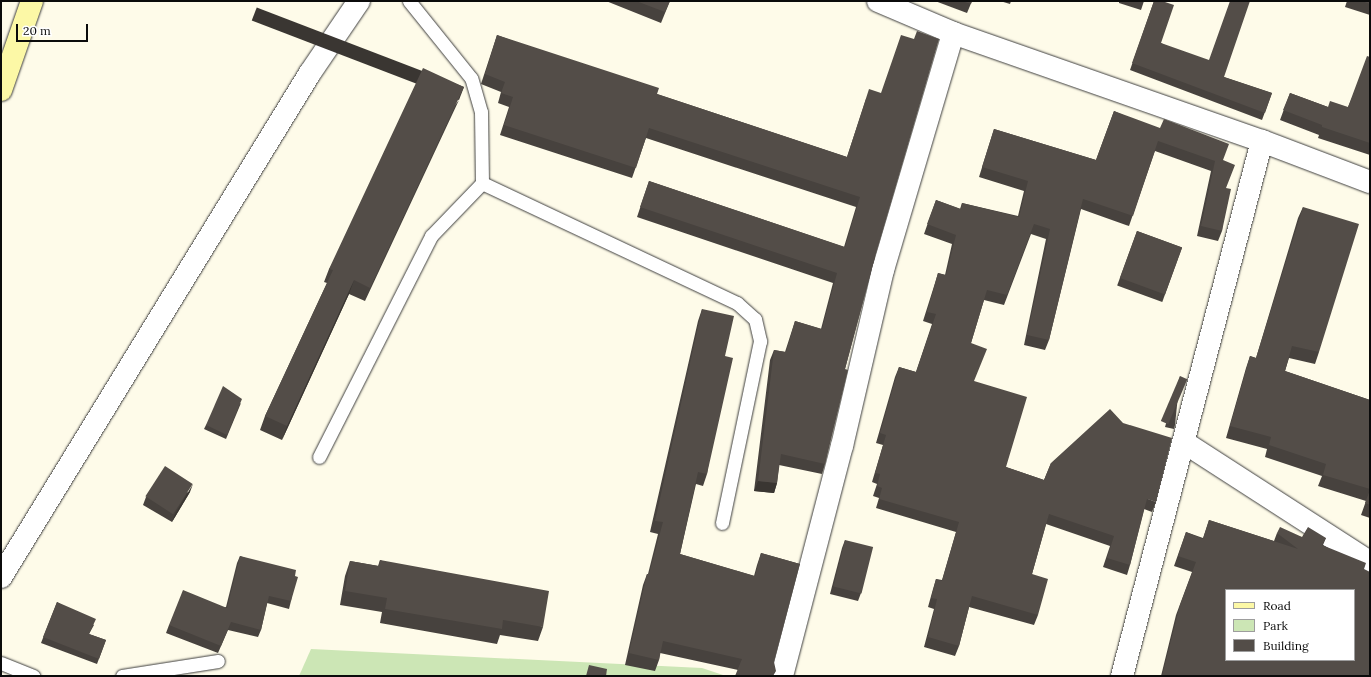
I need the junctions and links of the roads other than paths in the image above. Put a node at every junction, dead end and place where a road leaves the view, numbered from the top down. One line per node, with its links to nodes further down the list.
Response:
1 (32, 1): 6 (street)
2 (358, 1): 14 (street)
3 (409, 1): 9 (lane)
4 (878, 1): 5 (street)
5 (953, 33): 7 (street); 19 (street)
6 (1, 90)
7 (1262, 141): 8 (street); 10 (street)
8 (1370, 182)
9 (482, 183): 11 (lane); 12 (lane)
10 (1185, 443): 13 (street); 20 (street)
11 (319, 457)
12 (722, 523)
13 (1370, 562)
14 (1, 577)
15 (218, 661): 18 (lane)
16 (1, 663): 17 (lane)
17 (33, 676)
18 (122, 676)
19 (782, 676)
20 (1122, 676)

